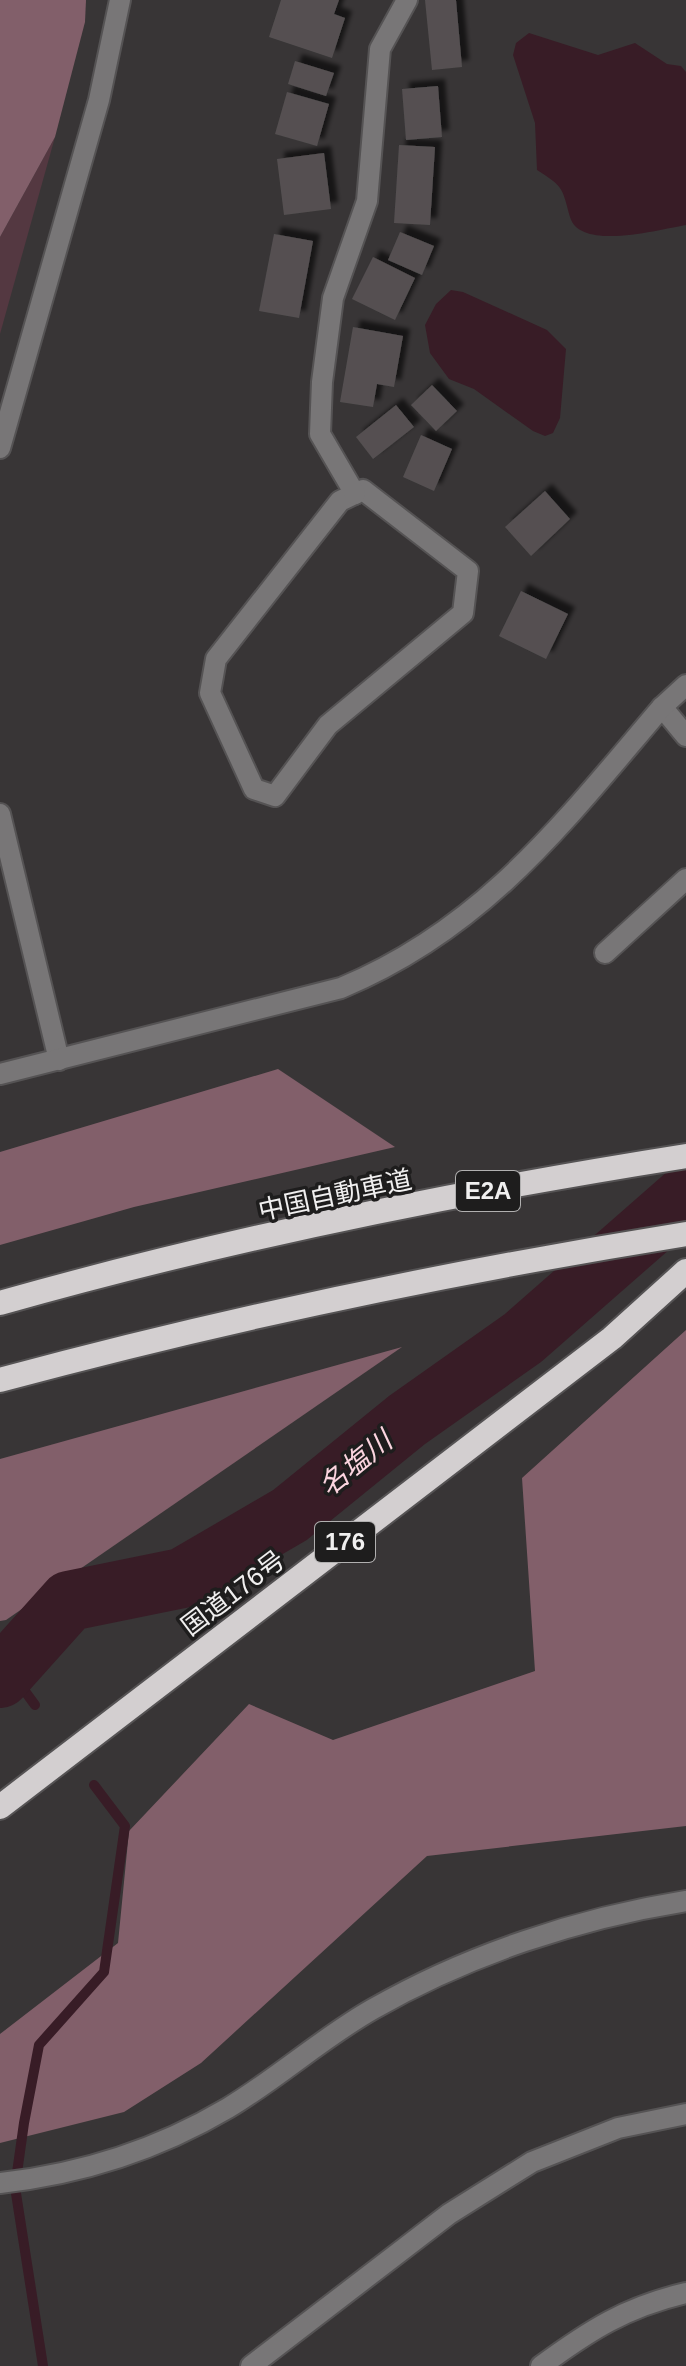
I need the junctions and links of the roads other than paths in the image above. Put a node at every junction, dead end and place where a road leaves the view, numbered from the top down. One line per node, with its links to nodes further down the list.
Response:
1 (120, 0): 3 (street)
2 (407, 0): 4 (street)
3 (0, 448)
4 (355, 494): 4 (street)
5 (686, 685): 6 (street)
6 (662, 707): 7 (street); 11 (street)
7 (686, 736)
8 (0, 814): 11 (street)
9 (686, 879): 10 (street)
10 (605, 953)
11 (59, 1060): 12 (street)
12 (0, 1074)
13 (686, 1156): 16 (highway, 中国自動車道 / E2A)
14 (686, 1234): 17 (highway)
15 (686, 1271): 18 (highway, 国道176号 / 176)
16 (0, 1303)
17 (0, 1380)
18 (0, 1807)
19 (686, 1901): 21 (street)
20 (686, 2114): 23 (street)
21 (0, 2183)
22 (686, 2293): 24 (street)
23 (251, 2366)
24 (541, 2366)

